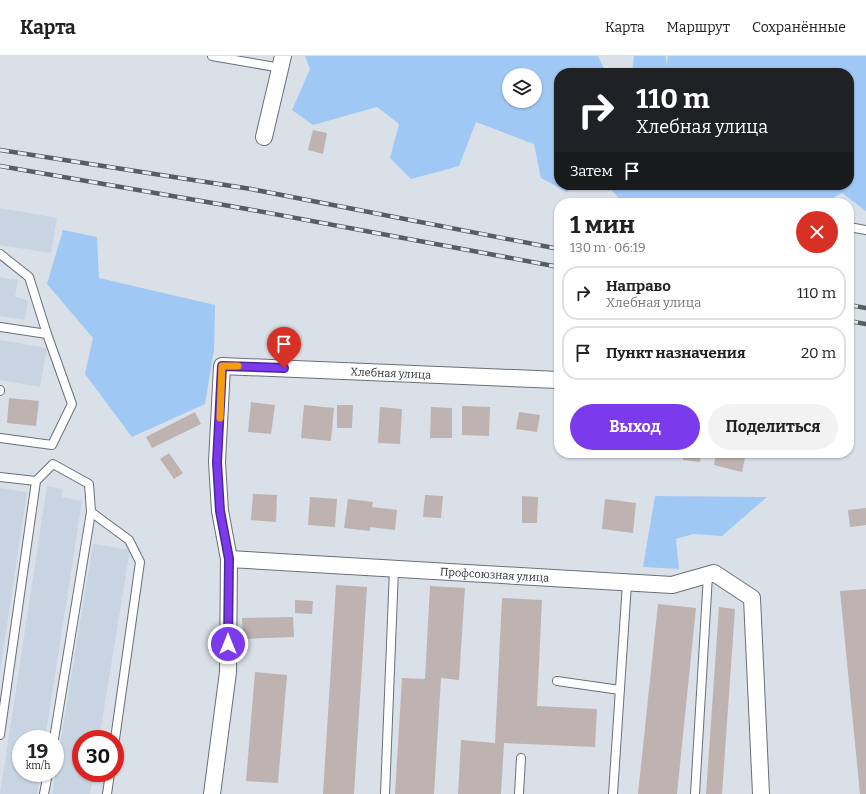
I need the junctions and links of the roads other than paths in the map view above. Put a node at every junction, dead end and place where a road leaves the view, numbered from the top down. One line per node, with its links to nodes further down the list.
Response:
1 (212, 56): 2 (lane)
2 (282, 62): 3 (street)
3 (264, 137)
4 (854, 228): 5 (lane)
5 (866, 230)
6 (0, 254): 8 (lane)
7 (0, 326): 8 (lane)
8 (47, 334): 10 (lane)
9 (554, 380): 14 (street, Хлебная улица)
10 (0, 438)
11 (0, 477): 12 (lane)
12 (36, 481): 13 (lane); 22 (lane)
13 (91, 512): 20 (lane); 21 (lane)
14 (229, 559): 15 (street, Профсоюзная улица); 28 (street)
15 (394, 569): 17 (street, Профсоюзная улица); 29 (lane)
16 (708, 575): 17 (street, Профсоюзная улица); 32 (lane); 33 (street)
17 (627, 582): 19 (lane)
18 (557, 681): 19 (lane)
19 (620, 690): 31 (lane)
20 (55, 730)
21 (116, 730)
22 (0, 735)
23 (521, 758): 30 (lane)
24 (46, 782): 26 (lane)
25 (109, 782): 27 (lane)
26 (44, 794)
27 (107, 794)
28 (212, 794)
29 (385, 794)
30 (519, 794)
31 (613, 794)
32 (695, 794)
33 (761, 794)

